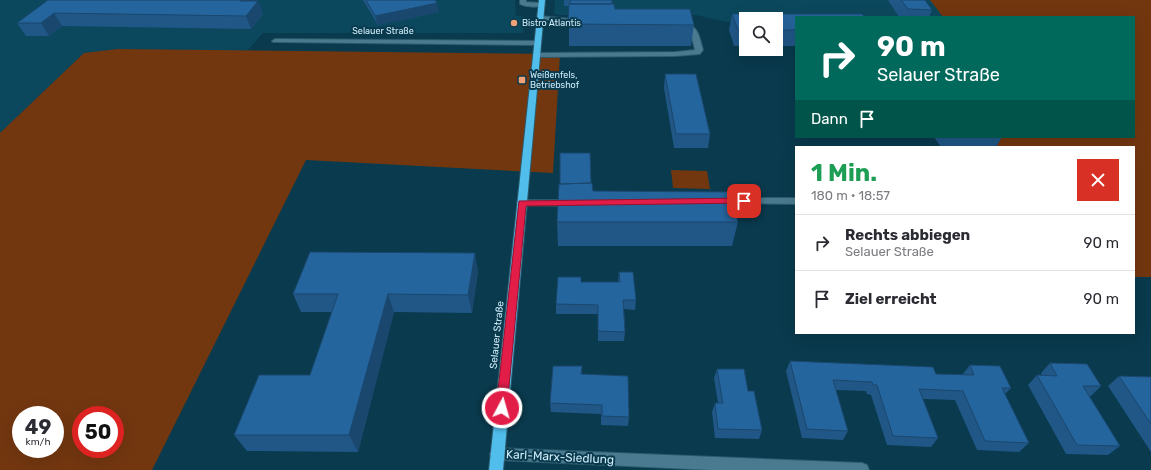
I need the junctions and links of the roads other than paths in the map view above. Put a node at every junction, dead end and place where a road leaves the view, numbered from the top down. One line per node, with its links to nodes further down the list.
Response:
1 (523, 0): 2 (street)
2 (542, 2): 3 (main road, Selauer Straße)
3 (540, 18): 4 (street); 7 (main road, Selauer Straße)
4 (588, 22)
5 (675, 23): 8 (street)
6 (275, 42): 7 (street, Selauer Straße)
7 (538, 43): 8 (main road, Selauer Straße)
8 (537, 55): 11 (main road, Selauer Straße)
9 (707, 201): 10 (street)
10 (795, 201)
11 (522, 203): 12 (street); 13 (main road, Selauer Straße)
12 (581, 203)
13 (497, 454): 14 (main road, Selauer Straße); 15 (street, Karl-Marx-Siedlung)
14 (496, 470)
15 (862, 470)

